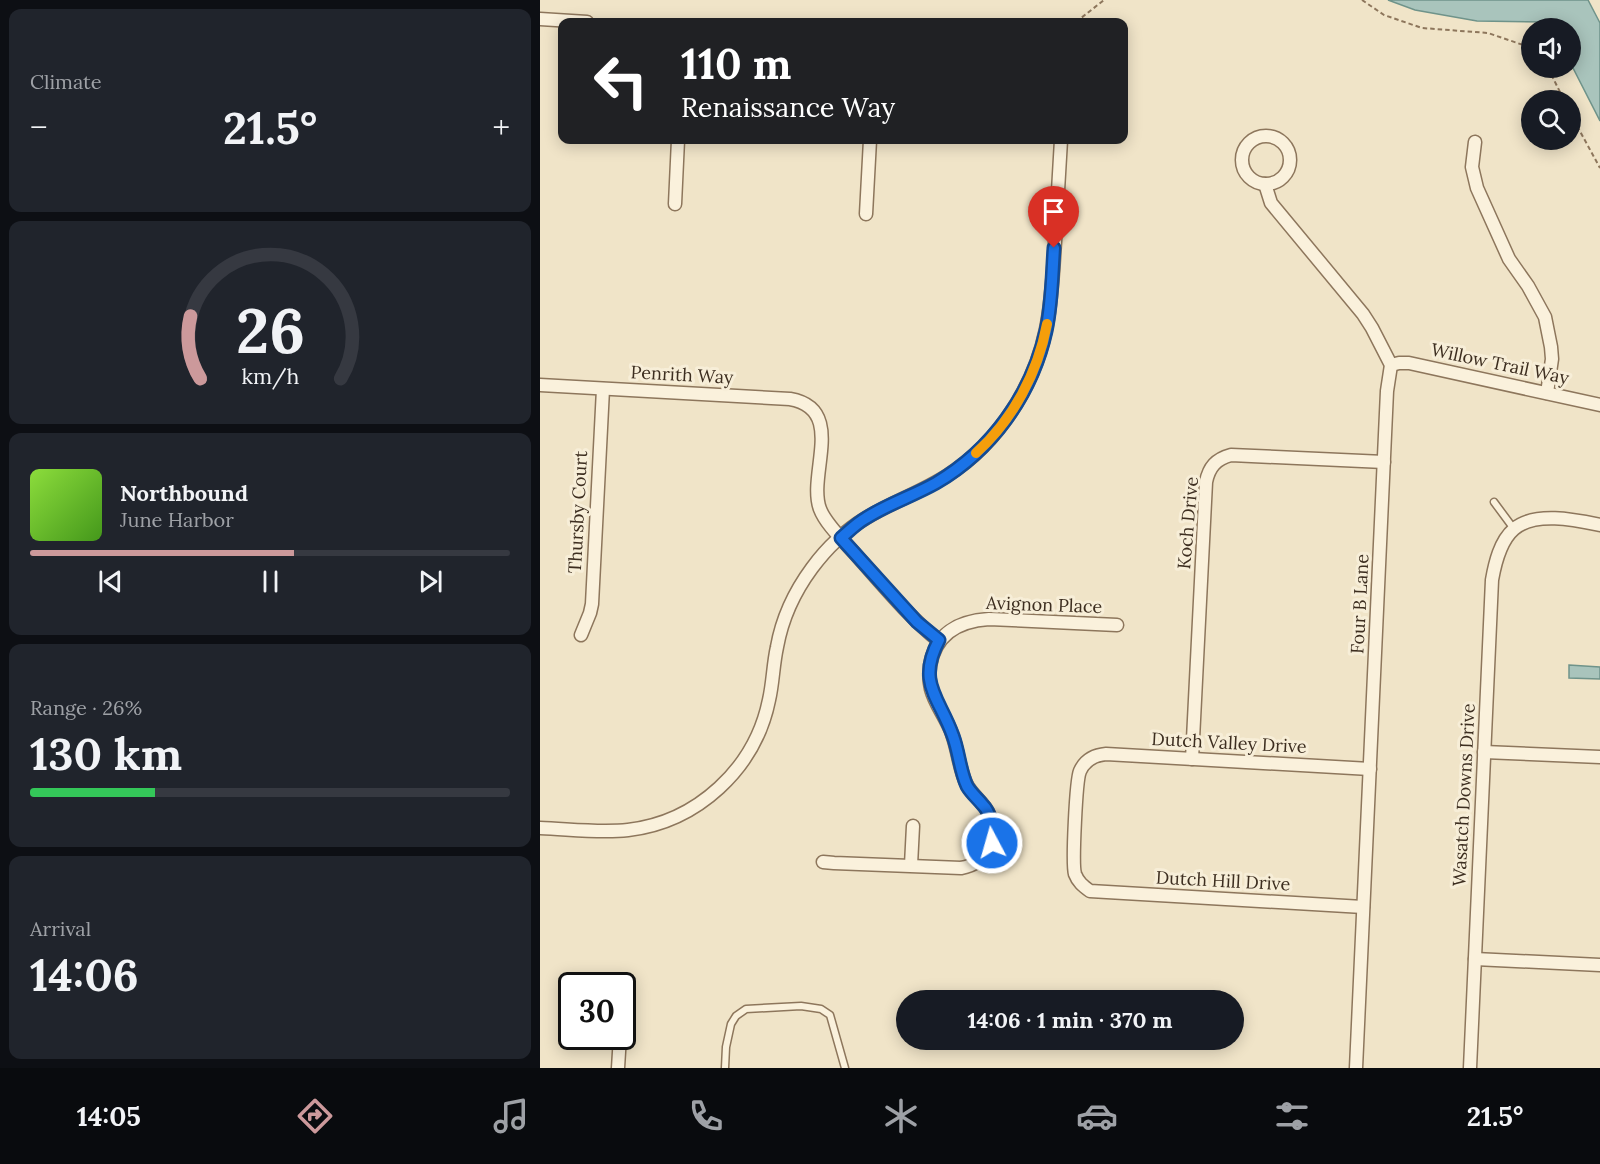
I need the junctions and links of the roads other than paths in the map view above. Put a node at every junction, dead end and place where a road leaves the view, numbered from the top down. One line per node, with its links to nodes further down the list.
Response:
1 (540, 19): 2 (street)
2 (558, 20)
3 (1475, 142): 13 (street)
4 (678, 144): 8 (street)
5 (870, 144): 9 (street)
6 (1061, 144): 19 (street)
7 (1265, 184): 7 (street); 10 (street)
8 (675, 204)
9 (867, 214)
10 (1391, 365): 13 (street, Willow Trail Way); 15 (street, Four B Lane)
11 (540, 386): 12 (street, Penrith Way)
12 (603, 389): 19 (street, Penrith Way); 21 (street, Thursby Court)
13 (1547, 393): 14 (street, Willow Trail Way)
14 (1600, 405)
15 (1384, 462): 25 (street, Koch Drive); 26 (street, Four B Lane)
16 (1494, 502): 18 (lane)
17 (1600, 525): 18 (street)
18 (1514, 529): 23 (street, Wasatch Downs Drive)
19 (841, 538): 22 (street); 28 (street)
20 (1117, 626): 22 (street, Avignon Place)
21 (581, 635)
22 (939, 640): 30 (street)
23 (1484, 752): 24 (street); 33 (street, Wasatch Downs Drive)
24 (1600, 758)
25 (1192, 759): 26 (street, Dutch Valley Drive); 31 (street, Dutch Valley Drive)
26 (1370, 769): 32 (street, Four B Lane)
27 (913, 826): 30 (street)
28 (540, 828)
29 (824, 862): 30 (street)
30 (911, 865)
31 (1082, 885): 32 (street, Dutch Hill Drive)
32 (1364, 907): 39 (street, Four B Lane)
33 (1475, 959): 34 (street); 40 (street, Wasatch Downs Drive)
34 (1600, 965)
35 (619, 1050): 36 (street)
36 (618, 1068)
37 (725, 1068): 38 (lane)
38 (845, 1068)
39 (1356, 1068)
40 (1470, 1068)

